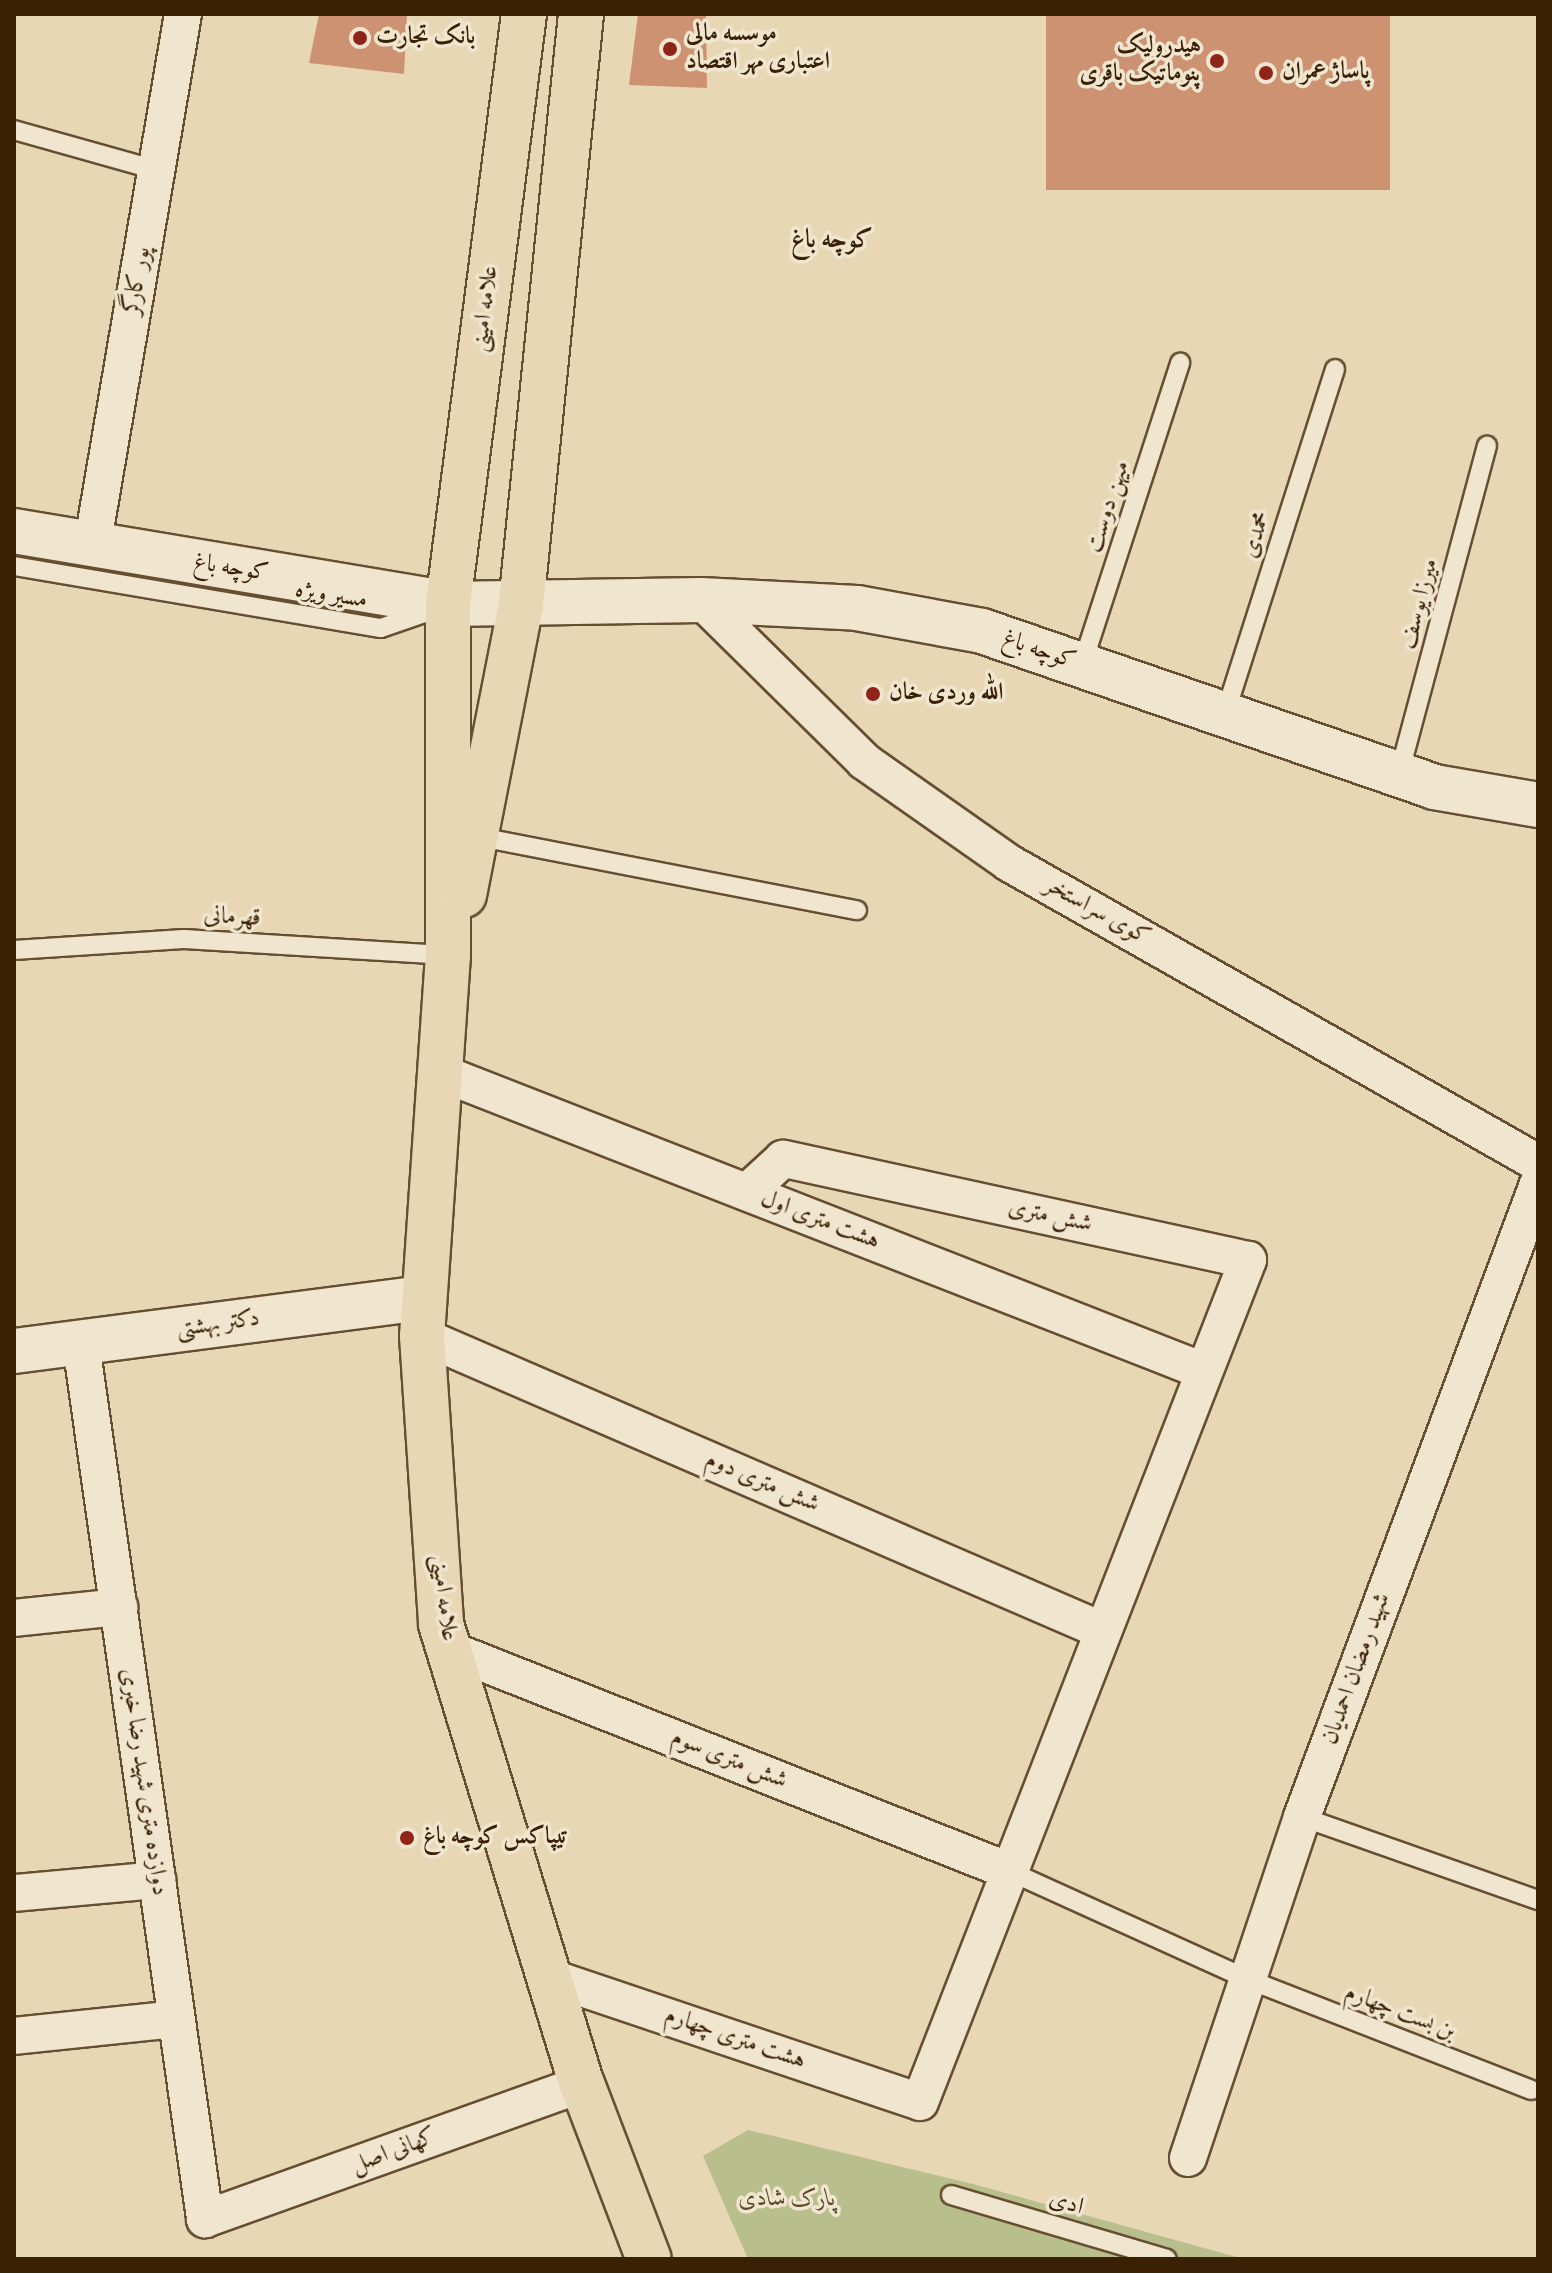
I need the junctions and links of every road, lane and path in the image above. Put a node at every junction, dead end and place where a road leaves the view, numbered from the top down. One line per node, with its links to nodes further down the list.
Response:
1 (183, 14): 5 (street, پور کارگر)
2 (524, 14): 13 (main road, علامه امینی)
3 (581, 14): 14 (main road)
4 (14, 130): 5 (lane)
5 (156, 170): 10 (street, پور کارگر)
6 (1180, 363): 15 (lane, میهن دوست)
7 (1335, 369): 16 (lane, محمدی)
8 (1487, 446): 17 (lane, میرزا یوسف)
9 (14, 531): 10 (main road, کوچه باغ)
10 (92, 547): 13 (main road, کوچه باغ)
11 (14, 566): 13 (lane, مسیر ویژه)
12 (701, 600): 14 (main road, کوچه باغ); 15 (main road, کوچه باغ); 24 (street, کوی سراستخر)
13 (448, 604): 14 (main road, کوچه باغ); 22 (main road, علامه امینی)
14 (521, 605): 19 (main road)
15 (1082, 665): 16 (main road, کوچه باغ)
16 (1225, 714): 17 (main road, کوچه باغ)
17 (1399, 774): 18 (main road, کوچه باغ)
18 (1538, 805)
19 (480, 837): 20 (lane); 22 (main road)
20 (857, 910)
21 (14, 950): 22 (lane, قهرمانی)
22 (448, 955): 23 (main road, علامه امینی)
23 (439, 1072): 26 (street, هشت متری اول); 27 (main road, علامه امینی)
24 (1538, 1163)
25 (1538, 1184): 35 (street, شهید رمضان احمدیان)
26 (747, 1192): 30 (street, هشت متری اول); 30 (street, شش متری)
27 (422, 1317): 28 (main road, دکتر بهشتی); 33 (street, شش متری دوم); 34 (main road, علامه امینی)
28 (81, 1344): 29 (main road, دکتر بهشتی); 31 (street, دوازده متری شهید رضا خبری)
29 (14, 1351)
30 (1201, 1370): 33 (street)
31 (119, 1607): 32 (street); 37 (street, دوازده متری شهید رضا خبری)
32 (14, 1618)
33 (1101, 1630): 36 (street)
34 (448, 1649): 36 (street, شش متری سوم); 40 (main road, علامه امینی)
35 (1302, 1817): 39 (lane); 41 (street, شهید رمضان احمدیان)
36 (1009, 1871): 40 (street, هشت متری چهارم); 41 (lane, بن بست چهارم)
37 (157, 1880): 38 (street); 42 (street, دوازده متری شهید رضا خبری)
38 (14, 1893)
39 (1538, 1900)
40 (549, 1977): 44 (main road, علامه امینی)
41 (1252, 1981): 45 (lane, بن بست چهارم); 46 (street, شهید رمضان احمدیان)
42 (176, 2019): 43 (street); 48 (street, دوازده متری شهید رضا خبری)
43 (14, 2036)
44 (582, 2084): 48 (street, کهانی اصل); 49 (main road, علامه امینی)
45 (1531, 2090)
46 (1188, 2158)
47 (951, 2195): 50 (lane, ادی)
48 (205, 2219)
49 (649, 2259)
50 (1167, 2259)

